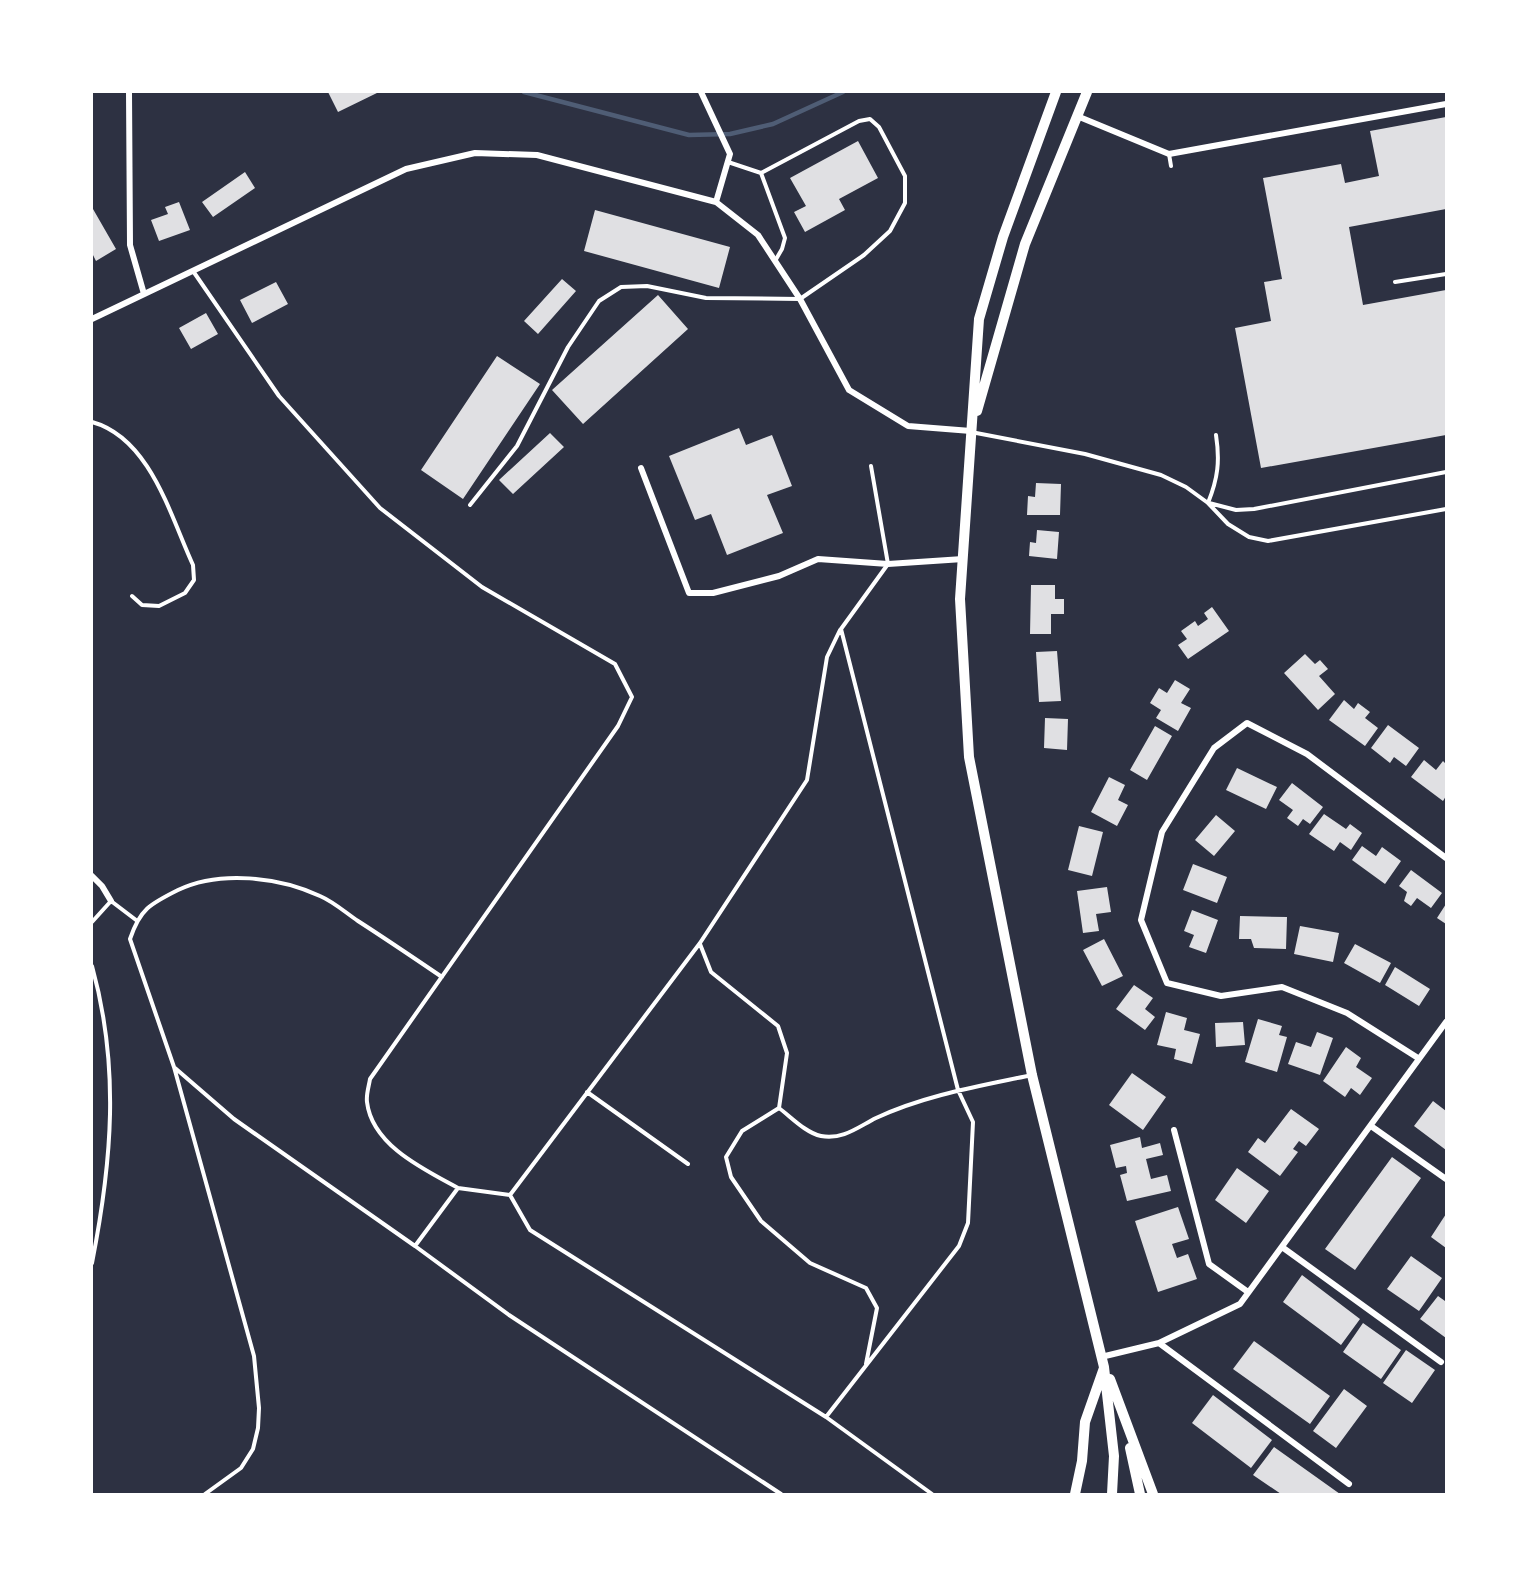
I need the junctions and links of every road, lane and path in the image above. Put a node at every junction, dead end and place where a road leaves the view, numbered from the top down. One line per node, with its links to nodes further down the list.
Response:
1 (129, 92): 16 (street)
2 (1056, 92): 20 (street)
3 (1087, 92): 6 (street)
4 (702, 94): 8 (street)
5 (1446, 104): 7 (street)
6 (1077, 116): 7 (street); 20 (street)
7 (1169, 154): 9 (lane)
8 (727, 162): 10 (lane); 11 (street)
9 (1171, 166)
10 (760, 173): 12 (lane); 17 (lane)
11 (716, 202): 12 (street); 13 (street)
12 (775, 261): 17 (street)
13 (193, 270): 16 (street); 39 (lane)
14 (1446, 274): 15 (lane)
15 (1395, 282)
16 (144, 294): 18 (street)
17 (800, 299): 20 (street); 26 (lane)
18 (92, 319)
19 (92, 422): 30 (lane)
20 (971, 431): 25 (lane); 28 (street)
21 (1216, 435): 25 (lane)
22 (871, 466): 29 (lane)
23 (641, 468): 29 (street)
24 (1446, 472): 25 (lane)
25 (1208, 503): 27 (lane)
26 (470, 505)
27 (1446, 509)
28 (963, 559): 29 (street); 43 (street)
29 (888, 564): 31 (lane)
30 (132, 596)
31 (841, 629): 37 (lane); 44 (lane)
32 (1446, 858): 41 (street)
33 (92, 876): 34 (street)
34 (111, 901): 35 (lane); 36 (lane)
35 (136, 920): 39 (lane); 42 (lane)
36 (92, 922)
37 (700, 943): 45 (lane); 46 (lane)
38 (92, 966): 55 (lane)
39 (442, 977): 51 (lane)
40 (1446, 1022): 41 (street)
41 (1418, 1058): 47 (street)
42 (174, 1067): 53 (lane); 64 (lane)
43 (1032, 1075): 44 (lane); 58 (street)
44 (958, 1090): 46 (lane); 60 (lane)
45 (587, 1092): 49 (lane); 52 (lane)
46 (779, 1108): 60 (lane)
47 (1371, 1126): 50 (street); 54 (street)
48 (1174, 1130): 56 (street)
49 (688, 1164)
50 (1446, 1179)
51 (458, 1188): 52 (lane); 53 (lane)
52 (510, 1195): 61 (lane)
53 (415, 1246): 65 (lane)
54 (1282, 1247): 56 (street); 59 (street)
55 (92, 1263)
56 (1248, 1292): 57 (street)
57 (1159, 1343): 58 (street); 63 (street)
58 (1103, 1362): 62 (street); 67 (street); 68 (street)
59 (1441, 1362)
60 (866, 1365): 61 (lane)
61 (826, 1417): 66 (lane)
62 (1124, 1418): 69 (street); 70 (street)
63 (1349, 1484)
64 (205, 1494)
65 (781, 1494)
66 (932, 1494)
67 (1076, 1494)
68 (1112, 1494)
69 (1140, 1494)
70 (1153, 1494)

